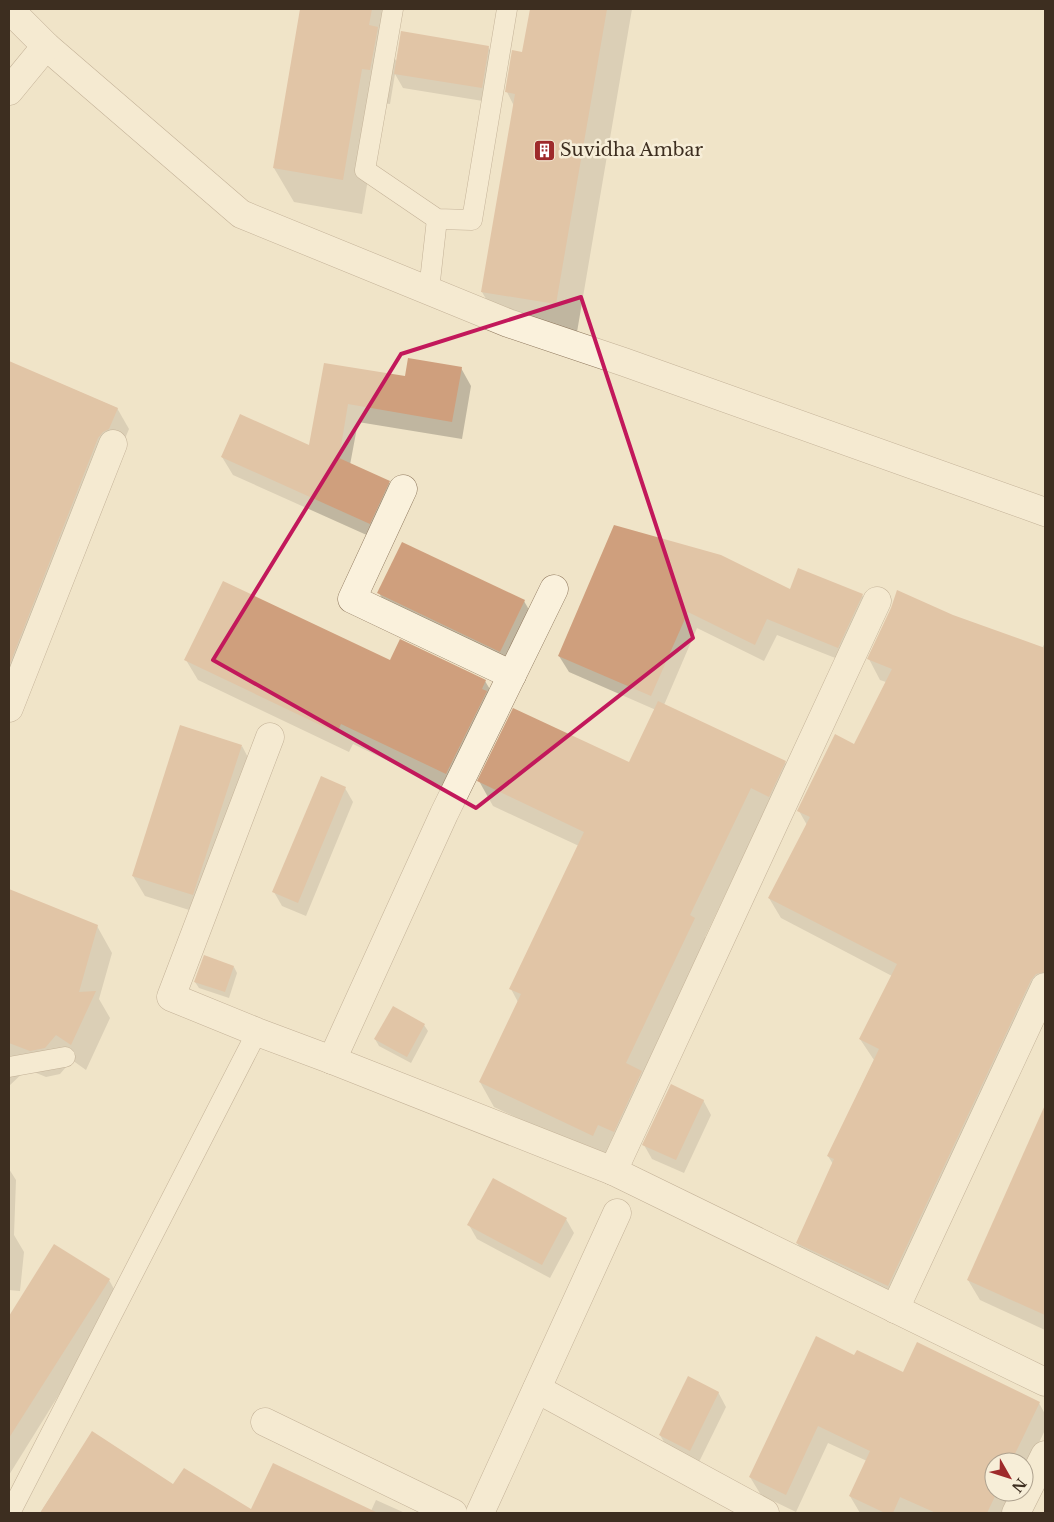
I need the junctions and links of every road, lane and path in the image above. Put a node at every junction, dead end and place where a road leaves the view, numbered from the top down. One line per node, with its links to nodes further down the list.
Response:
1 (9, 9): 4 (street)
2 (393, 9): 6 (lane)
3 (507, 9): 6 (lane)
4 (46, 46): 5 (street); 7 (street)
5 (9, 91)
6 (437, 219): 7 (lane)
7 (429, 290): 10 (street)
8 (113, 444): 14 (street)
9 (402, 489): 13 (street)
10 (1045, 512)
11 (554, 589): 13 (street)
12 (877, 601): 21 (street)
13 (512, 675): 19 (street)
14 (9, 708)
15 (270, 737): 17 (street)
16 (1045, 987): 23 (street)
17 (257, 1032): 19 (street); 28 (lane)
18 (65, 1057): 20 (lane)
19 (332, 1060): 21 (street)
20 (9, 1067)
21 (613, 1171): 23 (street)
22 (617, 1213): 25 (street)
23 (896, 1309): 24 (street)
24 (1045, 1382)
25 (536, 1389): 30 (street); 31 (street)
26 (265, 1422): 29 (street)
27 (1045, 1455): 32 (street)
28 (10, 1513)
29 (453, 1513)
30 (480, 1513)
31 (765, 1513)
32 (1016, 1513)

